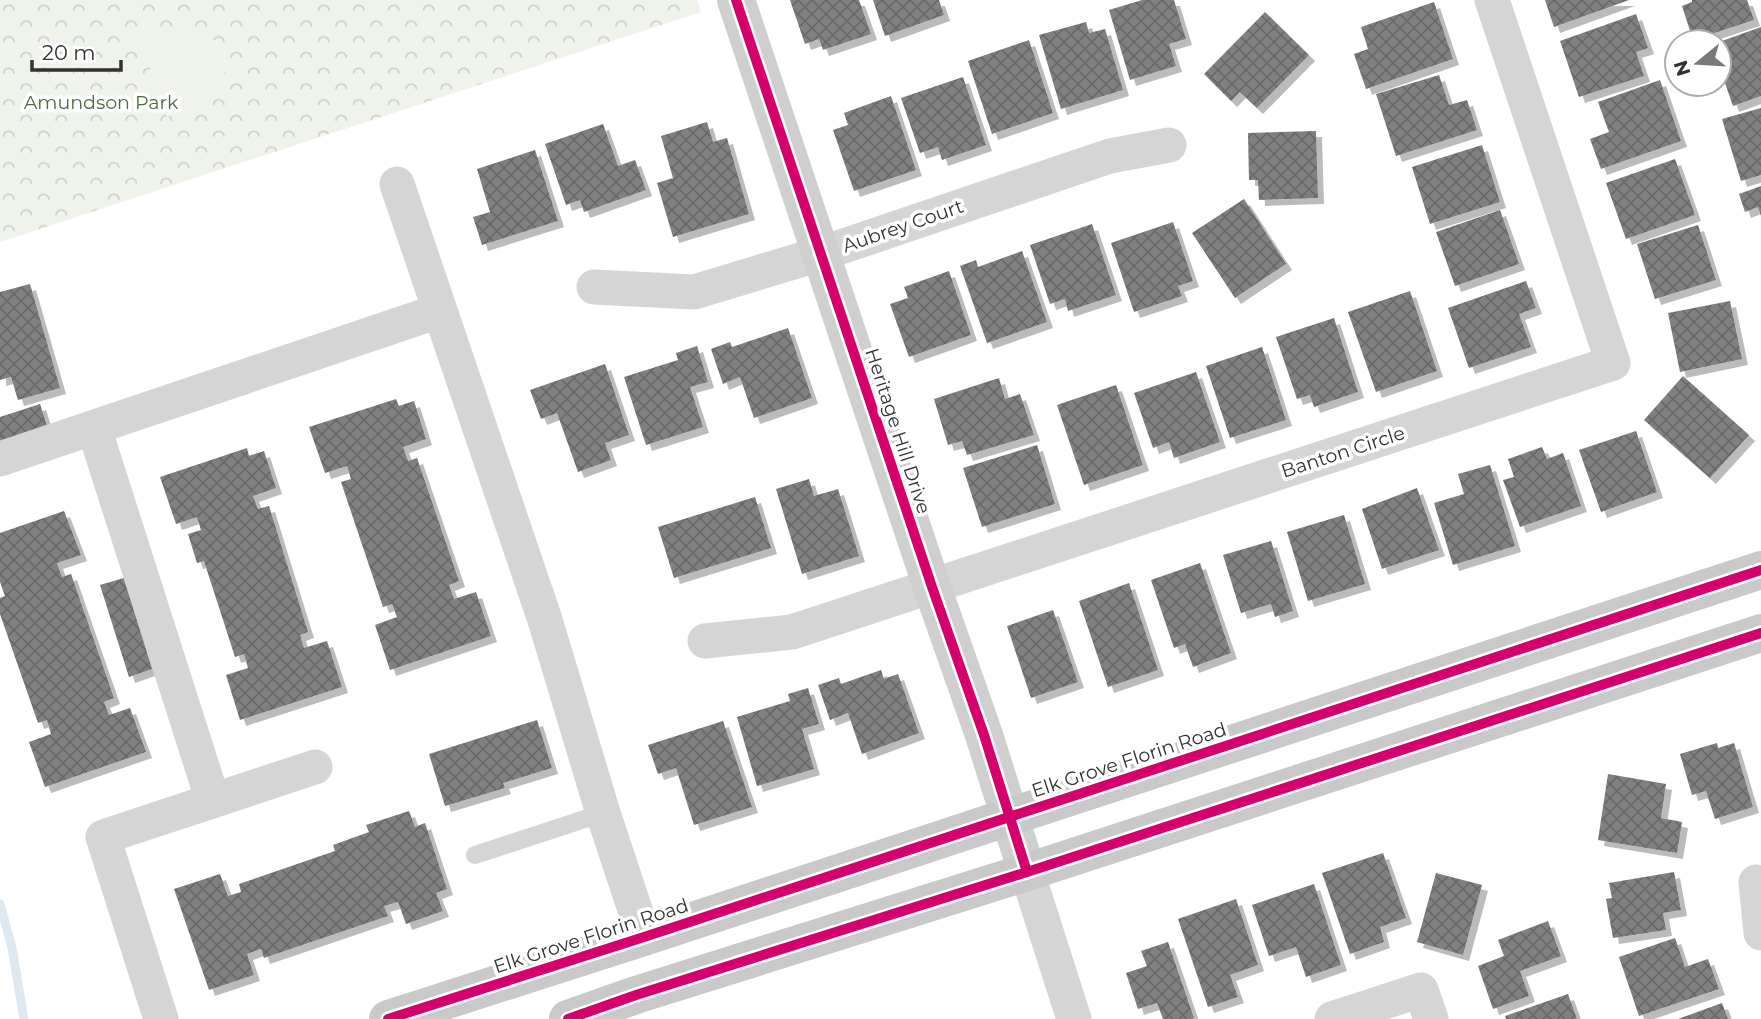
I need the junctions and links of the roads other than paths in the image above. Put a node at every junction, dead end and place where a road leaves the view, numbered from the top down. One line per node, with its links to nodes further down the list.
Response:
1 (736, 0): 5 (street, Heritage Hill Drive)
2 (1492, 0): 11 (street, Banton Circle)
3 (1169, 145): 5 (street, Aubrey Court)
4 (397, 184): 7 (street)
5 (820, 254): 6 (street, Aubrey Court); 11 (street, Heritage Hill Drive)
6 (594, 287)
7 (439, 311): 8 (street); 16 (street)
8 (94, 428): 9 (street); 15 (street)
9 (0, 459)
10 (1761, 570): 17 (main road, Elk Grove Florin Road)
11 (932, 587): 13 (street, Banton Circle); 17 (street, Heritage Hill Drive)
12 (1761, 633): 19 (main road)
13 (705, 641)
14 (315, 767): 15 (street)
15 (213, 801): 23 (street)
16 (603, 813): 18 (lane); 22 (street)
17 (1011, 817): 19 (street, Heritage Hill Drive); 22 (main road, Elk Grove Florin Road)
18 (475, 855)
19 (1027, 873): 25 (main road); 26 (street)
20 (1756, 882): 21 (street)
21 (1761, 933)
22 (644, 937): 24 (main road, Elk Grove Florin Road)
23 (161, 1019)
24 (388, 1019)
25 (568, 1019)
26 (1074, 1019)
27 (1332, 1019): 28 (street)
28 (1431, 1019)

